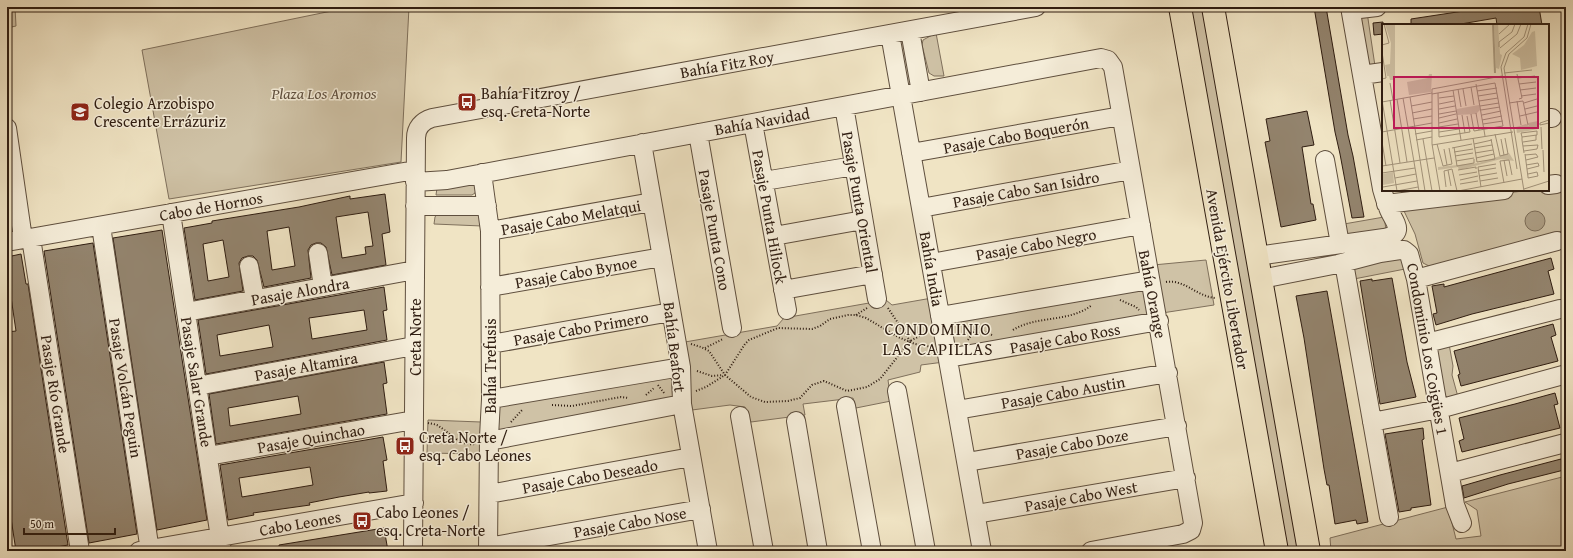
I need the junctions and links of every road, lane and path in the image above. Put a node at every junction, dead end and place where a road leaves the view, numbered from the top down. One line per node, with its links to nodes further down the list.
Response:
1 (1036, 7): 6 (street, Bahía Fitz Roy)
2 (1180, 7): 126 (main road, Avenida Ejército Libertador)
3 (1213, 7): 46 (main road, Avenida Ejército Libertador)
4 (1377, 7): 5 (street)
5 (1351, 9): 10 (street)
6 (910, 31): 7 (street, Bahía Fitz Roy); 11 (street)
7 (890, 34): 12 (street, Bahía India); 16 (street, Bahía Fitz Roy)
8 (1108, 60): 11 (street, Bahía Navidad); 14 (street, Bahía Orange)
9 (1382, 72): 10 (street)
10 (1362, 75): 19 (street)
11 (921, 92): 12 (street, Bahía Navidad)
12 (901, 95): 13 (street, Bahía Navidad); 21 (street, Bahía India)
13 (844, 106): 15 (street, Bahía Navidad); 23 (street, Pasaje Punta Oriental)
14 (1121, 116): 21 (street, Pasaje Cabo Boquerón); 24 (street, Bahía Orange)
15 (753, 123): 18 (street, Bahía Navidad); 27 (street, Pasaje Punta Hiliock)
16 (420, 124): 26 (street, Creta Norte)
17 (7, 128): 42 (street, Pasaje Río Grande)
18 (698, 133): 20 (street, Bahía Navidad); 71 (street, Pasaje Punta Cono)
19 (1378, 139): 28 (street)
20 (642, 143): 25 (street, Bahía Navidad); 31 (street, Bahía Beafort)
21 (911, 153): 35 (street, Bahía India)
22 (1325, 160): 44 (street)
23 (854, 166): 27 (street); 37 (street, Pasaje Punta Oriental)
24 (1131, 170): 35 (street, Pasaje Cabo San Isidro); 38 (street, Bahía Orange)
25 (482, 173): 26 (street, Bahía Navidad); 34 (street, Bahía Trefusis)
26 (415, 176): 33 (street, Creta Norte); 36 (street, Cabo de Hornos)
27 (764, 181): 41 (street, Pasaje Punta Hiliock)
28 (1382, 189)
29 (1383, 191): 32 (street)
30 (1496, 191): 32 (street)
31 (652, 202): 40 (street, Pasaje Cabo Melatqui); 47 (street, Bahía Beafort)
32 (1386, 204): 44 (street)
33 (415, 206): 34 (street); 51 (street, Creta Norte)
34 (487, 206): 40 (street, Bahía Trefusis)
35 (921, 208): 48 (street, Bahía India)
36 (171, 214): 39 (street, Cabo de Hornos); 66 (street, Pasaje Salar Grande)
37 (863, 220): 41 (street); 52 (street, Pasaje Punta Oriental)
38 (1141, 225): 48 (street, Pasaje Cabo Negro); 55 (street, Bahía Orange)
39 (101, 226): 42 (street, Cabo de Hornos); 116 (street, Pasaje Volcán Peguin)
40 (490, 232): 57 (street, Bahía Trefusis)
41 (774, 236): 58 (street, Pasaje Punta Hiliock)
42 (20, 240): 117 (street, Pasaje Río Grande)
43 (1557, 241): 54 (street)
44 (1340, 244): 46 (street)
45 (318, 253): 56 (street)
46 (1257, 256): 53 (main road, Avenida Ejército Libertador)
47 (662, 257): 57 (street, Pasaje Cabo Bynoe); 67 (street, Bahía Beafort)
48 (931, 263): 68 (street, Bahía India)
49 (1344, 263): 53 (street, Condominio Los Coigües 1); 54 (street, Condominio Los Coigües 1); 98 (street)
50 (249, 266): 60 (street)
51 (415, 270): 56 (street, Pasaje Alondra); 78 (street, Creta Norte)
52 (873, 274): 58 (street); 61 (street, Pasaje Punta Oriental)
53 (1261, 279): 127 (main road, Avenida Ejército Libertador)
54 (1416, 279): 76 (street, Condominio Los Coigües 1)
55 (1151, 283): 59 (path); 68 (street); 69 (street, Bahía Orange)
56 (324, 287): 60 (street, Pasaje Alondra)
57 (490, 287): 77 (street, Bahía Trefusis)
58 (783, 290): 65 (street, Pasaje Punta Hiliock)
59 (1210, 298)
60 (255, 299): 66 (street, Pasaje Alondra)
61 (877, 299): 74 (path)
62 (1116, 299): 69 (path)
63 (1094, 304): 72 (path)
64 (1560, 309): 76 (street)
65 (787, 310)
66 (186, 312): 84 (street, Pasaje Salar Grande)
67 (671, 312): 75 (street, Bahía Beafort); 77 (street, Pasaje Cabo Primero)
68 (941, 321): 74 (path); 79 (street, Bahía India)
69 (1154, 322): 79 (street, Pasaje Cabo Ross); 81 (street, Bahía Orange)
70 (970, 325): 73 (path)
71 (732, 328)
72 (1009, 333)
73 (996, 335)
74 (910, 341): 82 (path); 82 (path)
75 (676, 342): 80 (street, Bahía Beafort); 82 (path)
76 (1427, 343): 93 (street, Condominio Los Coigües 1)
77 (491, 344): 87 (street, Bahía Trefusis)
78 (414, 346): 84 (street, Pasaje Altamira); 96 (street, Creta Norte)
79 (948, 358): 94 (street, Bahía India)
80 (681, 369): 82 (path); 86 (path); 87 (street); 90 (street, Bahía Beafort)
81 (1168, 373): 94 (street, Pasaje Cabo Austin); 100 (street, Bahía Orange)
82 (725, 375)
83 (1563, 375): 93 (street)
84 (197, 386): 103 (street, Pasaje Salar Grande)
85 (897, 392): 123 (street)
86 (641, 398)
87 (491, 399): 101 (street, Bahía Trefusis)
88 (631, 399): 89 (path)
89 (546, 404)
90 (682, 404): 101 (street); 104 (street, Bahía Beafort)
91 (526, 405): 101 (path)
92 (846, 406): 122 (street)
93 (1439, 409): 98 (street); 106 (street, Condominio Los Coigües 1)
94 (957, 410): 105 (street, Bahía India)
95 (740, 416): 120 (street)
96 (414, 420): 103 (street, Pasaje Quinchao); 109 (street, Creta Norte)
97 (796, 421): 121 (street)
98 (1372, 422): 112 (street)
99 (432, 424): 101 (path)
100 (1177, 426): 105 (street, Pasaje Cabo Doze); 107 (street, Bahía Orange)
101 (489, 439): 108 (street, Bahía Trefusis)
102 (1565, 443): 106 (street)
103 (208, 456): 114 (street, Pasaje Salar Grande)
104 (691, 457): 108 (street, Pasaje Cabo Deseado); 110 (street, Bahía Beafort)
105 (966, 462): 111 (street, Bahía India)
106 (1450, 473): 113 (street, Condominio Los Coigües 1)
107 (1186, 478): 111 (street, Pasaje Cabo West); 125 (street, Bahía Orange)
108 (489, 494): 115 (street, Bahía Trefusis)
109 (414, 503): 114 (street, Cabo Leones); 118 (street, Creta Norte)
110 (700, 509): 115 (street, Pasaje Cabo Nose); 119 (street, Bahía Beafort)
111 (976, 514): 124 (street, Bahía India)
112 (1389, 517)
113 (1462, 523)
114 (221, 544): 116 (street, Cabo Leones)
115 (488, 549)
116 (146, 550)
117 (80, 551)
118 (413, 551)
119 (708, 551)
120 (764, 551)
121 (818, 551)
122 (872, 551)
123 (926, 551)
124 (982, 551)
125 (1091, 551)
126 (1277, 551)
127 (1309, 551)

